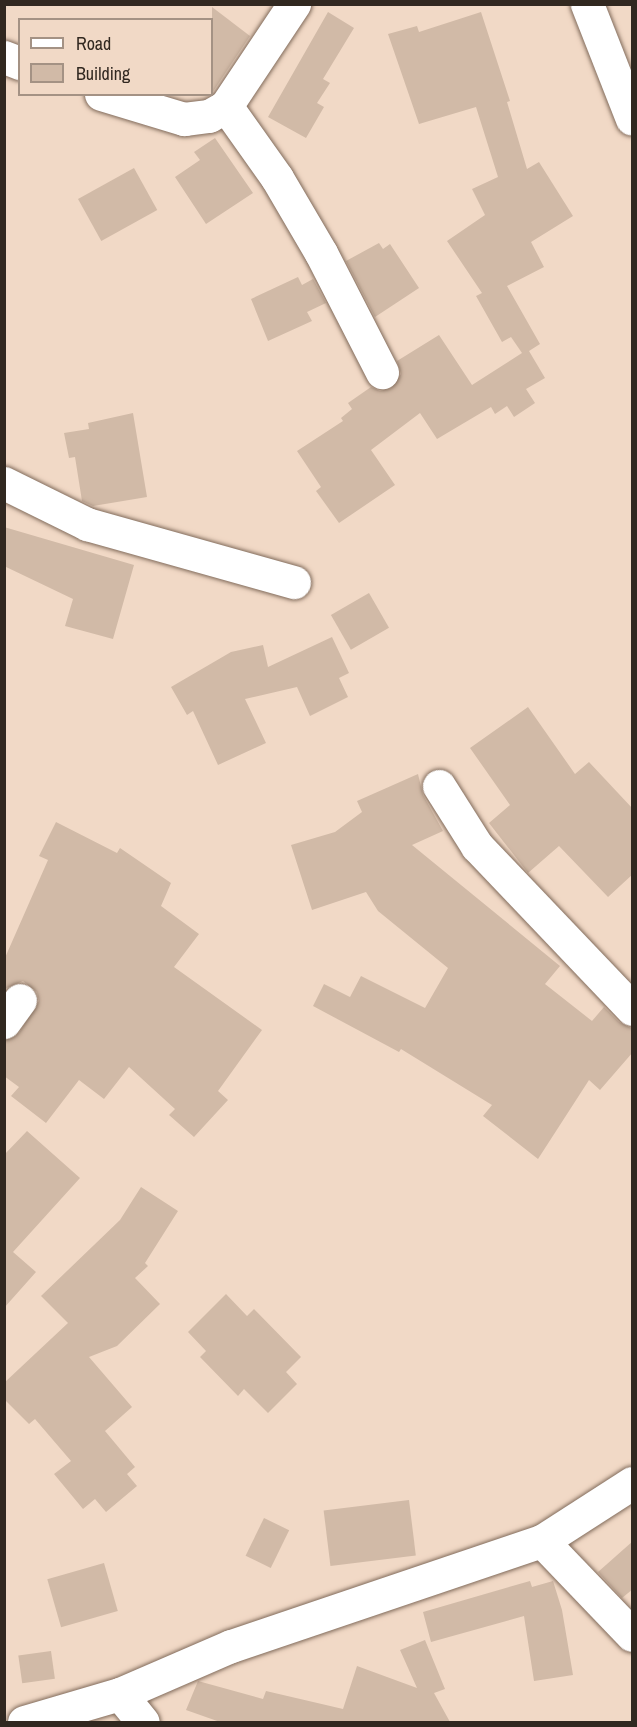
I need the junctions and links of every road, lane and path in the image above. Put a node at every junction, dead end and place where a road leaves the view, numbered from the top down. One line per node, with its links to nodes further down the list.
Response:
1 (294, 4): 4 (street)
2 (587, 4): 5 (street)
3 (108, 96): 4 (street)
4 (226, 106): 6 (street)
5 (633, 119)
6 (382, 372)
7 (4, 483): 8 (street)
8 (294, 582)
9 (439, 786): 10 (street)
10 (633, 1009)
11 (633, 1483): 12 (street)
12 (542, 1541): 13 (street); 14 (street)
13 (633, 1635)
14 (120, 1694): 15 (street); 16 (street)
15 (24, 1722)
16 (143, 1722)

